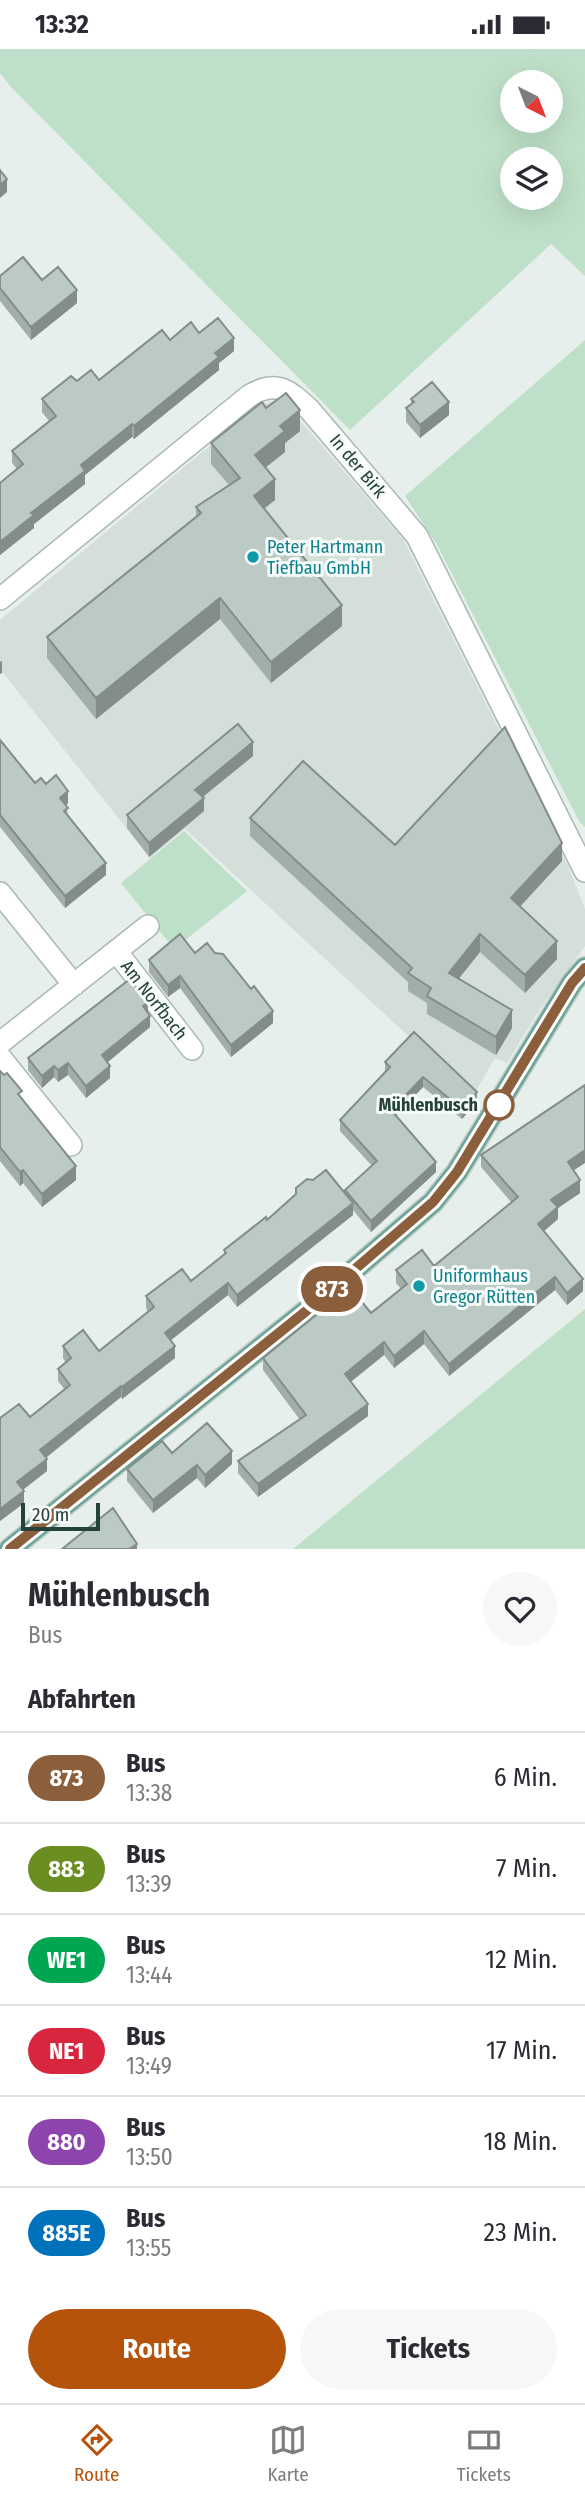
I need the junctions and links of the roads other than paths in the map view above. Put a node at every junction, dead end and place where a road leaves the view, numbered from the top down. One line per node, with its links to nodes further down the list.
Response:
1 (0, 599): 2 (street, In der Birk)
2 (585, 871)
3 (0, 893): 7 (street)
4 (148, 926): 5 (street, Am Norfbach)
5 (116, 951): 7 (street, Am Norfbach); 9 (street, Am Norfbach)
6 (585, 968): 12 (main road)
7 (74, 985): 8 (street, Am Norfbach)
8 (0, 1043)
9 (192, 1049)
10 (0, 1057): 11 (street)
11 (71, 1145)
12 (10, 1549)

